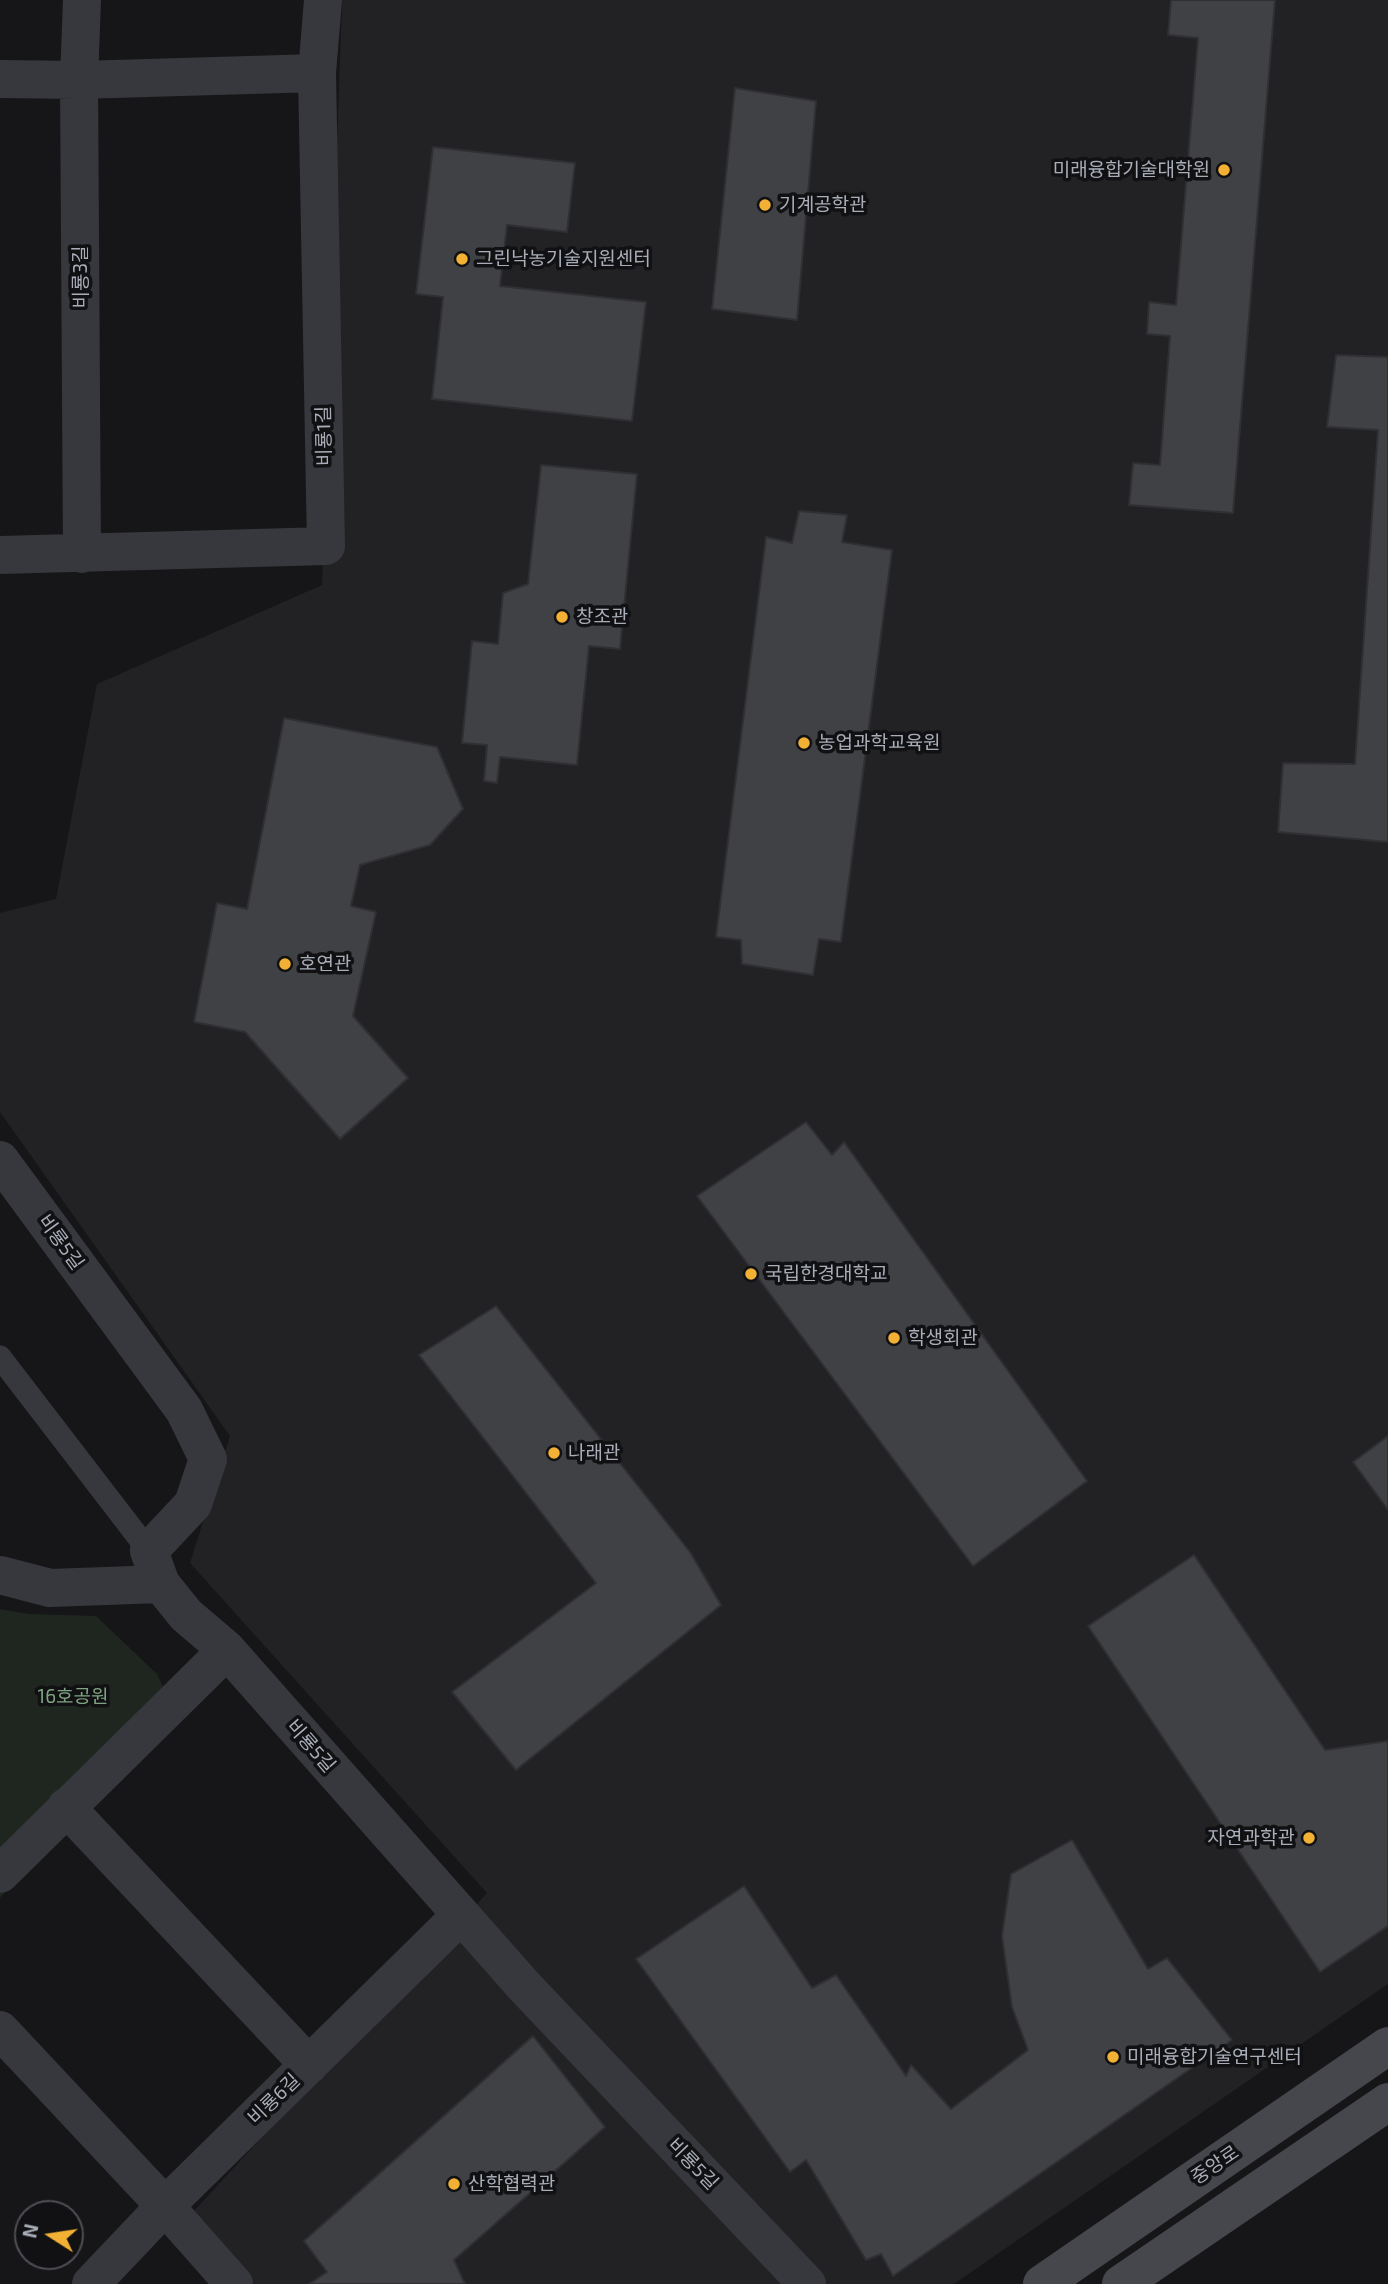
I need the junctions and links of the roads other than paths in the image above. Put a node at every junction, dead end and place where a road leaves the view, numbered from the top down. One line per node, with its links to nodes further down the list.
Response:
1 (82, 0): 5 (street, 비룡3길)
2 (323, 0): 3 (street, 비룡1길)
3 (317, 74): 5 (street); 6 (street, 비룡1길)
4 (0, 79): 5 (street)
5 (79, 80): 6 (street, 비룡3길)
6 (82, 554): 7 (street, 비룡1길)
7 (0, 555)
8 (0, 1160): 10 (street, 비룡5길)
9 (0, 1357): 10 (lane)
10 (155, 1568): 11 (street); 12 (street, 비룡5길)
11 (0, 1575)
12 (227, 1650): 13 (street); 15 (street, 비룡5길)
13 (66, 1807): 14 (street); 18 (street)
14 (0, 1874)
15 (460, 1916): 18 (street, 비룡6길); 23 (street, 비룡5길)
16 (0, 2030): 20 (street)
17 (1388, 2046): 24 (main road, 중앙로)
18 (309, 2065): 20 (street, 비룡6길)
19 (1388, 2102): 25 (main road)
20 (164, 2206): 21 (street, 비룡6길); 22 (street)
21 (91, 2284)
22 (234, 2284)
23 (807, 2284)
24 (1042, 2284)
25 (1121, 2284)

